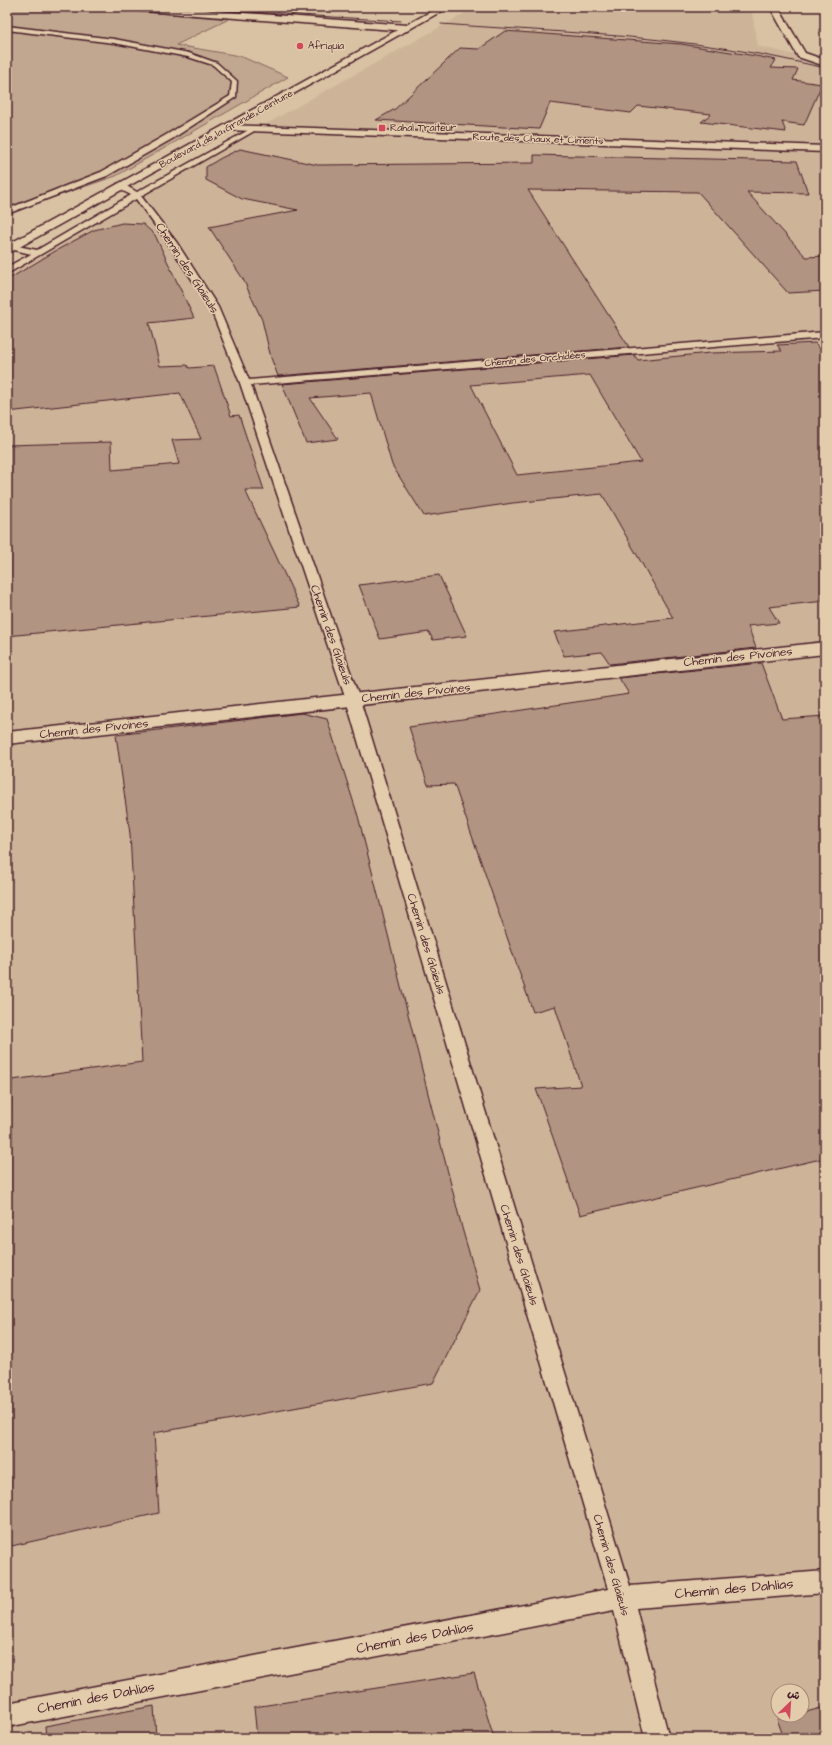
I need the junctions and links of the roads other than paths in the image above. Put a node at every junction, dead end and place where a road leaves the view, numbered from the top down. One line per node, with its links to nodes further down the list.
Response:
1 (131, 7): 5 (street)
2 (445, 7): 5 (street, Boulevard de la Grande Ceinture)
3 (774, 7): 6 (street)
4 (7, 28): 12 (lane)
5 (407, 28): 7 (street, Boulevard de la Grande Ceinture)
6 (825, 63)
7 (228, 128): 8 (street, Route des Chaux et Ciments); 10 (street, Boulevard de la Grande Ceinture)
8 (254, 129): 9 (street, Route des Chaux et Ciments); 11 (lane)
9 (825, 149)
10 (120, 186): 11 (lane, Chemin des Glaïeuls); 13 (street, Boulevard de la Grande Ceinture)
11 (137, 195): 14 (lane); 17 (lane, Chemin des Glaïeuls)
12 (7, 212)
13 (10, 248): 14 (lane)
14 (38, 252): 15 (lane)
15 (7, 271)
16 (825, 335): 17 (lane, Chemin des Orchidées)
17 (245, 383): 19 (lane, Chemin des Glaïeuls)
18 (825, 648): 19 (street, Chemin des Pivoines)
19 (353, 700): 20 (street, Chemin des Pivoines); 22 (lane, Chemin des Glaïeuls)
20 (7, 738)
21 (825, 1582): 22 (lane, Chemin des Dahlias)
22 (622, 1598): 23 (lane, Chemin des Dahlias); 24 (lane, Chemin des Glaïeuls)
23 (7, 1715)
24 (657, 1738)

